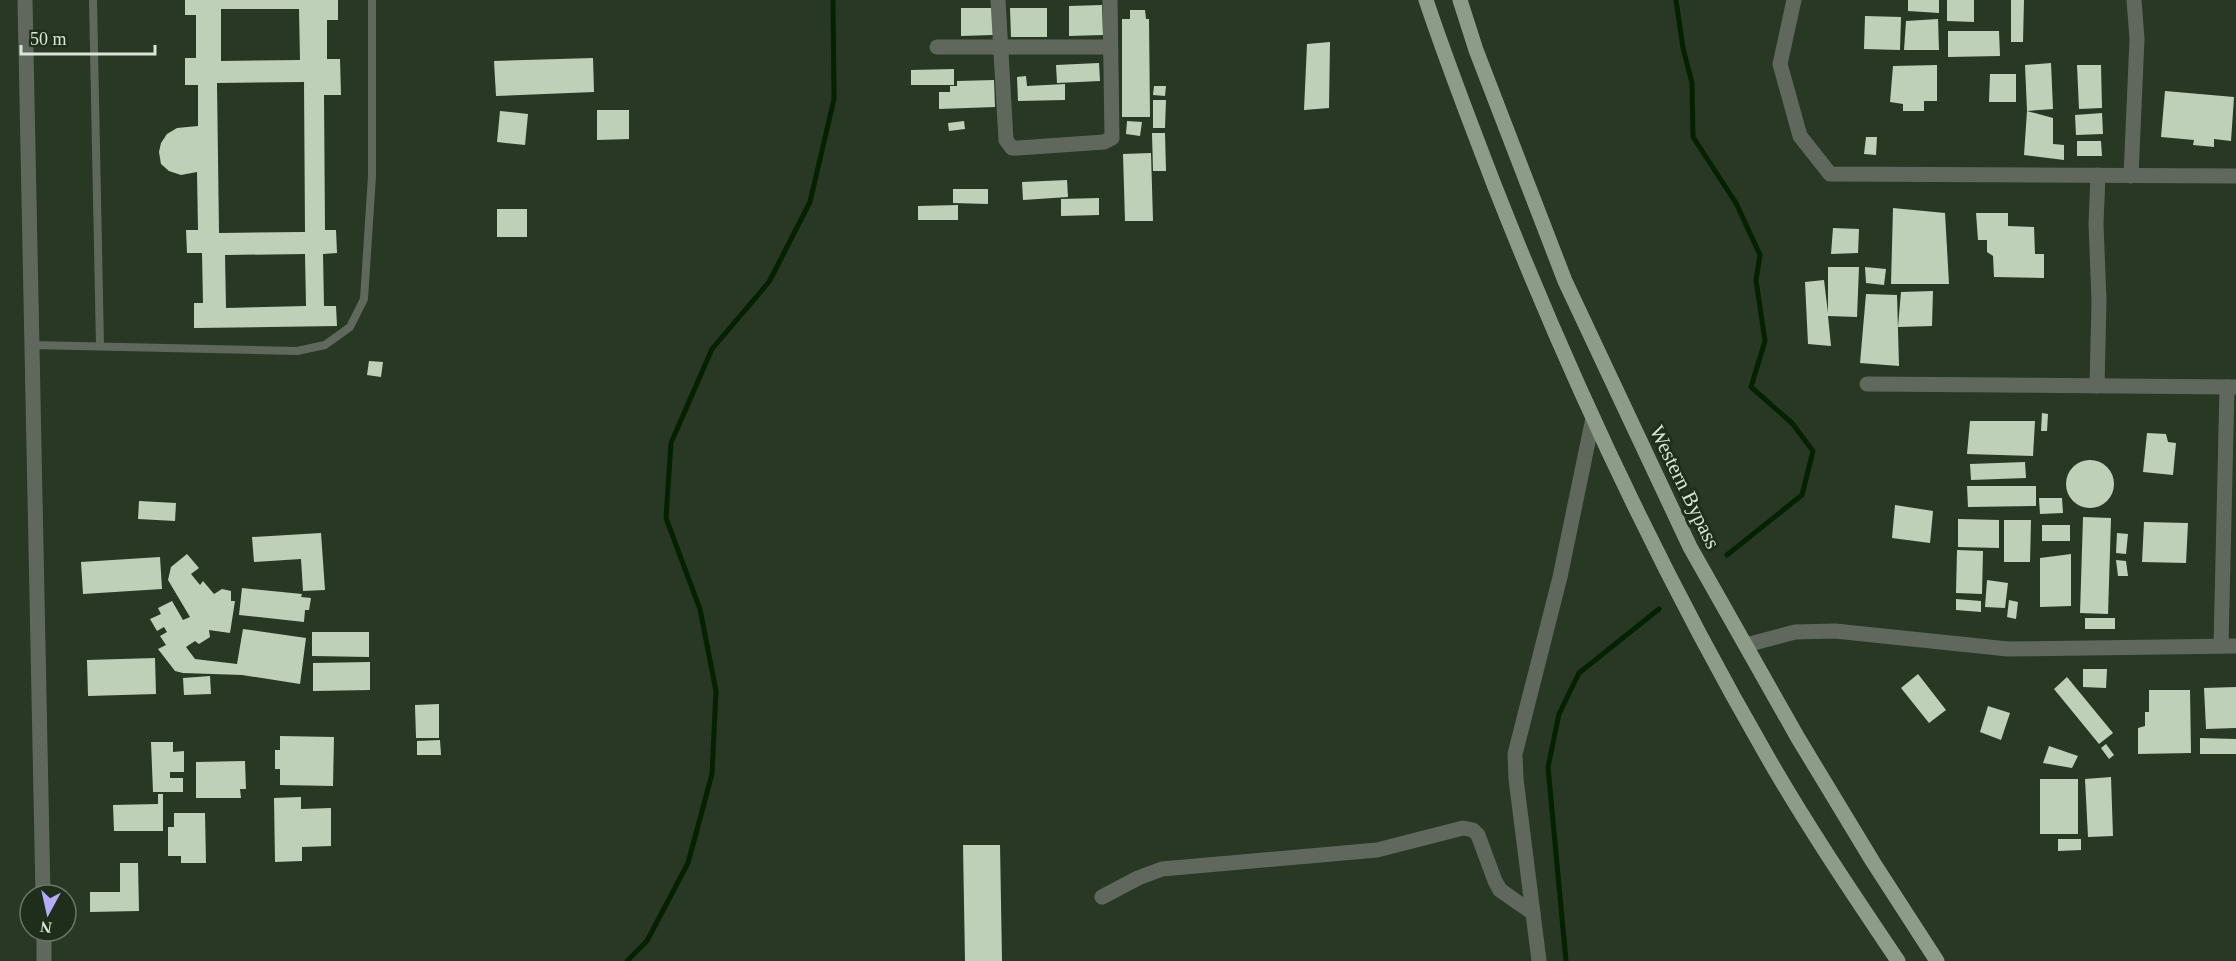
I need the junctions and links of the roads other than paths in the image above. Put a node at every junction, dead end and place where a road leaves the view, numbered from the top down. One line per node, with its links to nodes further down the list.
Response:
1 (25, 0): 16 (street)
2 (93, 0): 17 (lane)
3 (372, 0): 17 (lane)
4 (998, 0): 10 (street)
5 (1110, 0): 12 (street)
6 (1426, 0): 21 (main road)
7 (1460, 0): 22 (main road, Western Bypass)
8 (1794, 0): 13 (street)
9 (2134, 0): 14 (street)
10 (1002, 45): 11 (street); 12 (street); 12 (street)
11 (937, 47)
12 (1110, 47)
13 (2098, 175): 14 (street); 19 (street)
14 (2131, 176): 15 (street)
15 (2236, 176)
16 (32, 345): 17 (lane); 24 (street)
17 (100, 346)
18 (1867, 384): 19 (street)
19 (2097, 386): 20 (street)
20 (2231, 387): 23 (street)
21 (1593, 418): 26 (street); 30 (main road)
22 (1746, 645): 23 (street); 31 (main road, Western Bypass)
23 (2229, 646)
24 (43, 883)
25 (1102, 897): 26 (street)
26 (1533, 913): 29 (street)
27 (44, 943): 28 (street)
28 (44, 961)
29 (1539, 961)
30 (1898, 961)
31 (1937, 961)

